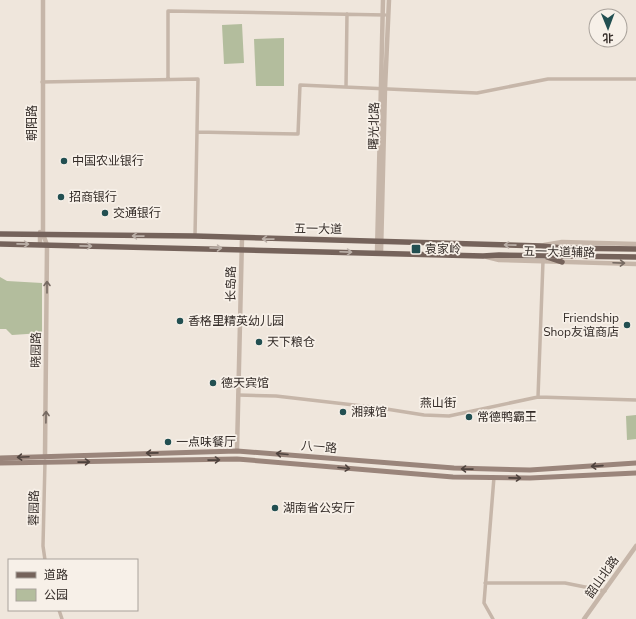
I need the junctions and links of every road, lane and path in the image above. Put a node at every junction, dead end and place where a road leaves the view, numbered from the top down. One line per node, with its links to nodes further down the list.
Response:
1 (41, 0): 8 (street, 朝阳路); 13 (street, 朝阳路)
2 (383, 0): 5 (street, 曙光北路)
3 (389, 0): 5 (street, 曙光北路)
4 (347, 14): 5 (street); 7 (street); 9 (street)
5 (386, 15): 10 (street, 曙光北路)
6 (636, 79): 10 (street)
7 (168, 80): 8 (street); 11 (street)
8 (42, 82): 13 (street, 朝阳路)
9 (346, 87): 10 (street); 11 (street)
10 (383, 89): 16 (street, 曙光北路)
11 (197, 132): 14 (street)
12 (0, 234): 13 (main road, 五一大道)
13 (41, 234): 14 (main road, 五一大道, one-way to 13); 19 (street, 朝阳路); 20 (street, 朝阳路)
14 (195, 236): 15 (main road, 五一大道)
15 (242, 238): 16 (main road, 五一大道, one-way to 15); 22 (street, 长岛路)
16 (379, 242): 21 (main road, 五一大道, one-way to 16); 24 (street, 曙光北路)
17 (0, 244): 19 (main road, 五一大道, one-way to 19)
18 (636, 244): 21 (street, 五一大道辅路)
19 (40, 245): 20 (main road, 五一大道)
20 (47, 245): 22 (main road, 五一大道, one-way to 22); 33 (street, 晓园路, one-way to 20)
21 (541, 246): 23 (main road, 五一大道)
22 (242, 249): 24 (main road, 五一大道, one-way to 24); 29 (street, 长岛路)
23 (636, 249)
24 (379, 253): 26 (main road, 五一大道)
25 (636, 257): 27 (main road, 五一大道)
26 (542, 259): 27 (main road, 五一大道); 30 (street)
27 (562, 259): 28 (street, 五一大道辅路, one-way to 28)
28 (636, 264)
29 (238, 395): 30 (street, 燕山街); 32 (street, 长岛路)
30 (538, 397): 31 (street, 燕山街)
31 (636, 400)
32 (237, 451): 33 (main road, 八一路, one-way to 33); 37 (main road, 八一路, one-way to 32)
33 (45, 456): 34 (main road, 八一路, one-way to 34); 36 (street, 蓉园路)
34 (0, 458)
35 (0, 463): 36 (main road, 八一路)
36 (45, 463): 39 (main road, 八一路, one-way to 39); 41 (street, 蓉园路)
37 (636, 463)
38 (636, 473): 39 (main road, 八一路, one-way to 38)
39 (494, 477): 42 (street)
40 (636, 546): 43 (street, 韶山北路)
41 (45, 559)
42 (486, 583): 43 (street); 44 (street)
43 (605, 590): 45 (street, 韶山北路)
44 (493, 619)
45 (584, 619)

